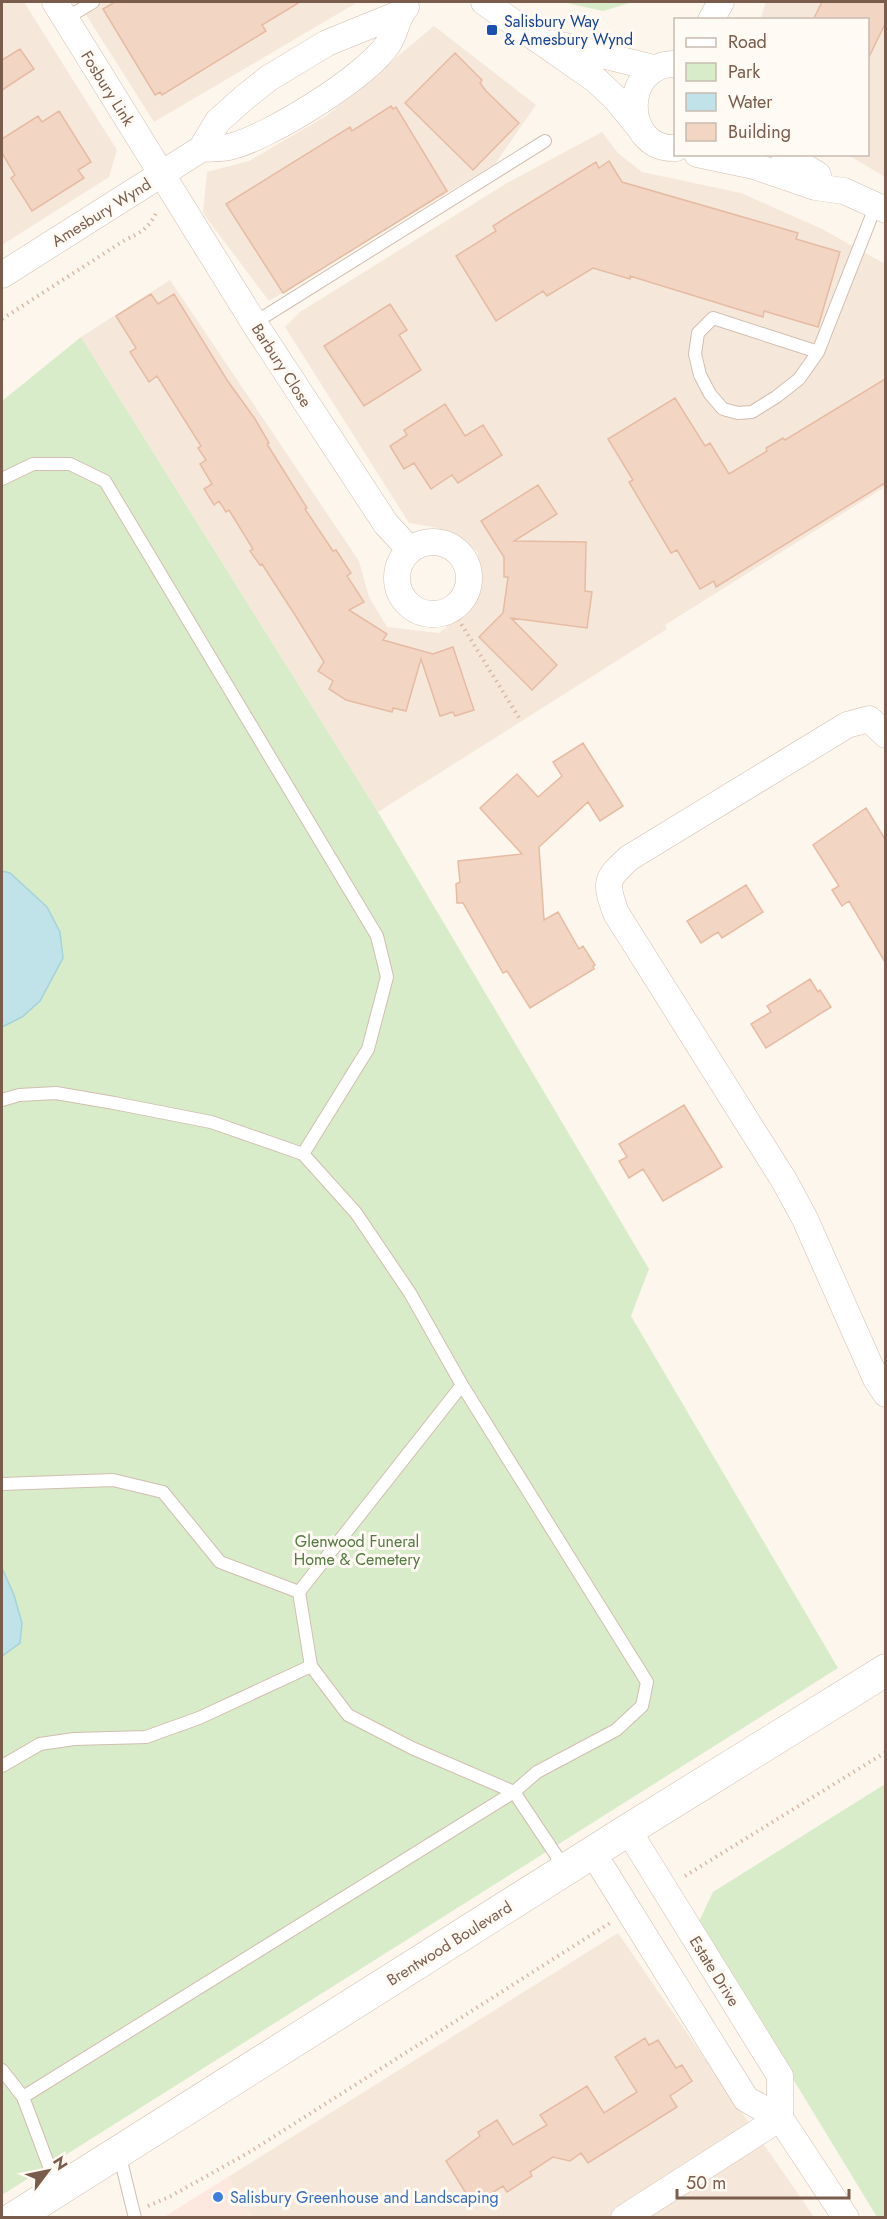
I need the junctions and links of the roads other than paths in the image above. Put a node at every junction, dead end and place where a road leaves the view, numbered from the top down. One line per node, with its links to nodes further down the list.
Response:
1 (93, 2): 6 (lane)
2 (484, 2): 9 (street)
3 (721, 2): 7 (street)
4 (737, 2): 8 (street)
5 (406, 7): 13 (street, Amesbury Wynd); 13 (street, Amesbury Wynd)
6 (60, 10): 17 (street, Fosbury Link)
7 (712, 18)
8 (733, 18)
9 (539, 39): 10 (street); 11 (street)
10 (668, 64): 11 (street)
11 (638, 126): 14 (street)
12 (545, 141): 21 (lane)
13 (201, 149): 17 (street, Amesbury Wynd)
14 (674, 149)
15 (706, 156): 18 (street)
16 (787, 156): 18 (street)
17 (161, 174): 20 (street, Amesbury Wynd); 21 (street, Barbury Close)
18 (844, 191): 19 (street)
19 (881, 207): 22 (lane)
20 (2, 275)
21 (255, 323): 24 (street, Barbury Close)
22 (818, 352): 22 (lane)
23 (2, 479): 27 (lane)
24 (410, 550): 24 (street)
25 (885, 735): 29 (street)
26 (2, 1100): 27 (lane)
27 (303, 1155): 28 (lane)
28 (462, 1385): 31 (lane); 35 (lane)
29 (885, 1394)
30 (2, 1484): 31 (lane)
31 (299, 1592): 32 (lane)
32 (311, 1666): 34 (lane); 35 (lane)
33 (885, 1671): 36 (street, Brentwood Boulevard)
34 (2, 1766)
35 (514, 1792): 38 (lane); 40 (lane)
36 (628, 1830): 37 (street, Brentwood Boulevard); 41 (street, Estate Drive)
37 (593, 1853): 38 (street, Brentwood Boulevard); 41 (street)
38 (566, 1870): 42 (street, Brentwood Boulevard)
39 (2, 2070): 40 (lane)
40 (23, 2097): 43 (lane)
41 (780, 2118): 46 (street); 47 (street)
42 (119, 2152): 43 (street, Brentwood Boulevard); 44 (lane)
43 (58, 2190): 45 (street, Brentwood Boulevard)
44 (135, 2215)
45 (14, 2217)
46 (624, 2217)
47 (846, 2217)

